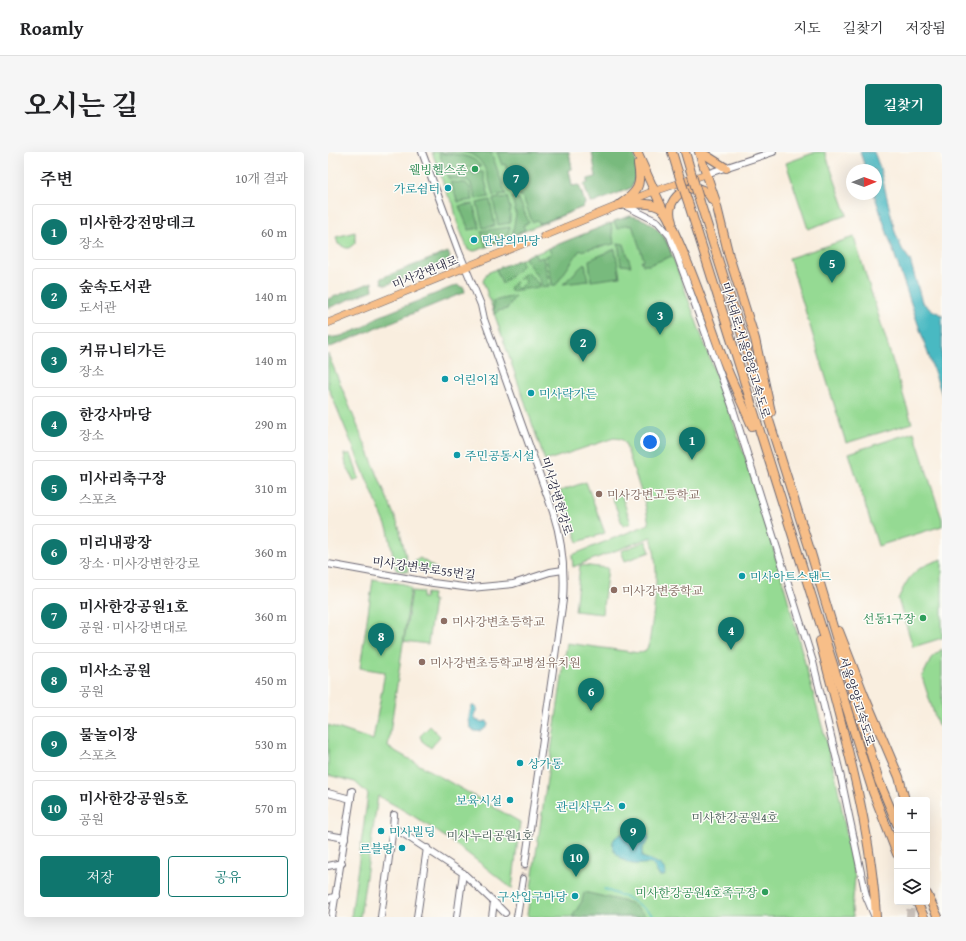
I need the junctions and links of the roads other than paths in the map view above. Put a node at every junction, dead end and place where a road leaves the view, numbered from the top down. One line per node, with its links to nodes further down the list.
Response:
1 (422, 152): 16 (street, 미사강변한강로)
2 (637, 152): 9 (highway); 10 (highway)
3 (672, 152): 19 (highway, 미사대로;서울양양고속도로, bridge)
4 (685, 152): 18 (highway, 미사대로;서울양양고속도로, bridge)
5 (700, 152): 7 (highway); 8 (highway)
6 (773, 152): 7 (street)
7 (726, 168): 8 (street)
8 (706, 174): 9 (main road); 12 (highway)
9 (654, 192): 10 (main road); 11 (highway)
10 (620, 205): 11 (highway); 13 (main road); 52 (street)
11 (663, 210): 15 (highway)
12 (723, 229): 15 (highway); 18 (highway)
13 (544, 236)
14 (530, 242): 16 (main road, 미사강변대로)
15 (687, 259): 19 (highway)
16 (465, 268): 17 (main road, 미사강변대로); 23 (street, 미사강변한강로)
17 (328, 323)
18 (780, 456): 20 (highway, 미사대로;서울양양고속도로)
19 (767, 458): 21 (highway, 미사대로;서울양양고속도로)
20 (810, 550): 26 (highway); 29 (highway, 서울양양고속도로)
21 (797, 555): 33 (highway, 서울양양고속도로); 52 (highway)
22 (328, 564): 23 (street, 미사강변북로55번길)
23 (563, 570): 36 (street, 미사강변한강로)
24 (352, 791): 27 (street)
25 (328, 793): 27 (street)
26 (904, 797)
27 (351, 799): 32 (street)
28 (394, 815): 30 (street)
29 (894, 817)
30 (393, 827): 34 (street); 47 (street)
31 (328, 835): 32 (street)
32 (345, 838): 35 (street)
33 (894, 846)
34 (426, 848): 38 (street); 48 (street)
35 (342, 863): 37 (street); 40 (street)
36 (525, 864)
37 (328, 866)
38 (463, 873): 43 (street); 49 (street)
39 (523, 880): 51 (street)
40 (336, 896): 41 (street); 46 (street)
41 (328, 899)
42 (930, 900): 54 (highway)
43 (494, 902): 45 (street); 50 (street)
44 (919, 905): 53 (highway)
45 (505, 913)
46 (332, 917)
47 (381, 917)
48 (417, 917)
49 (457, 917)
50 (492, 917)
51 (517, 917)
52 (876, 917)
53 (924, 917)
54 (938, 917)

